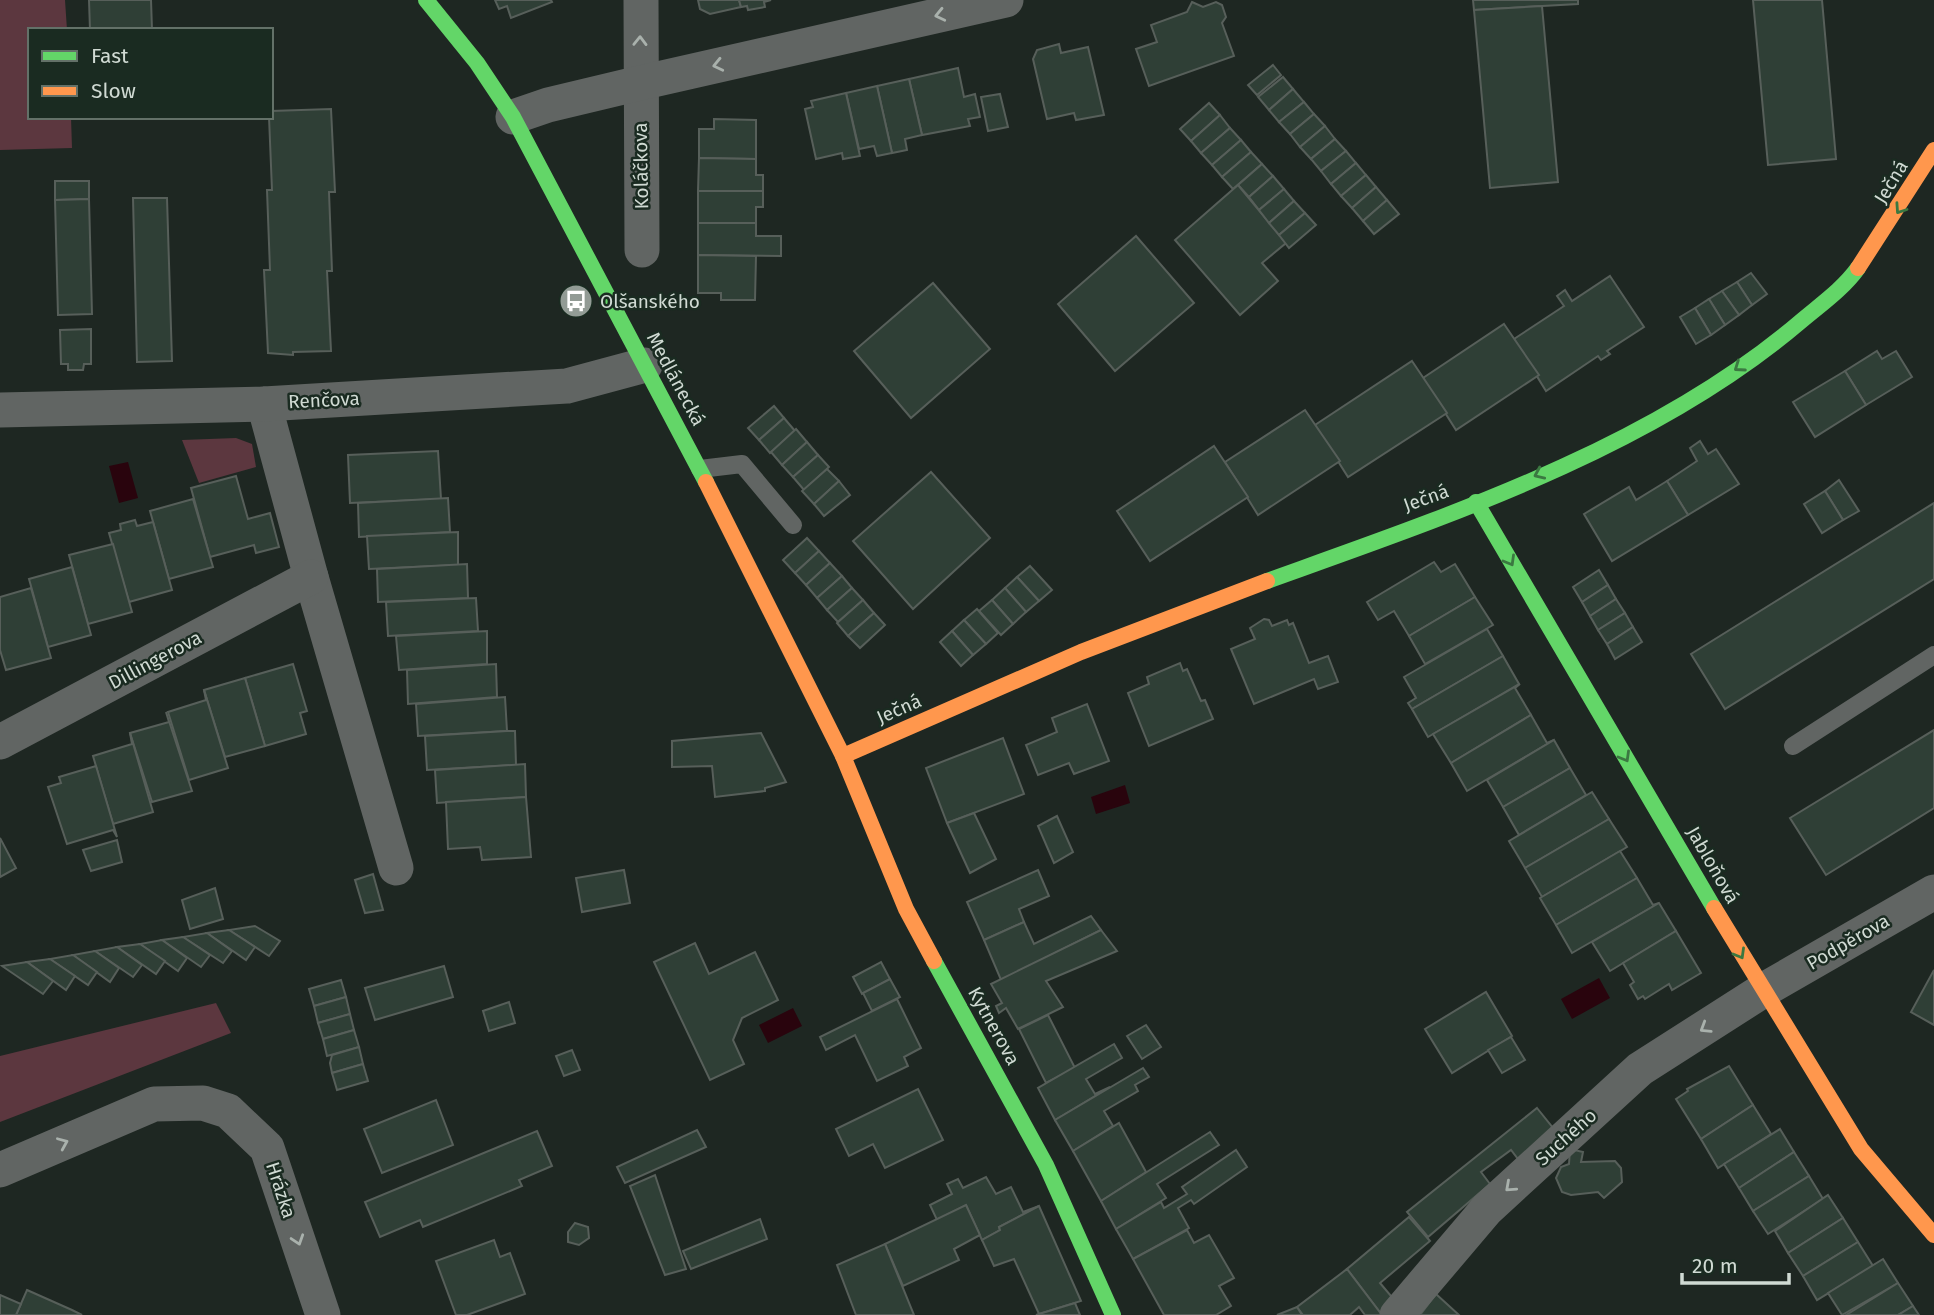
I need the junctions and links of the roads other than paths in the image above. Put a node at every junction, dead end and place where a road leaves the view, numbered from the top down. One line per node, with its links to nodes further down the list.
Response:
1 (426, 0): 5 (street, Medlánecká)
2 (641, 0): 4 (street, Koláčkova, one-way to 2)
3 (1006, 0): 4 (street, one-way to 4)
4 (640, 83): 5 (street); 7 (street, Koláčkova)
5 (513, 117): 8 (street, Medlánecká)
6 (1934, 150): 12 (street, Ječná, one-way to 12)
7 (642, 250)
8 (645, 365): 9 (street, Renčova); 11 (street, Medlánecká)
9 (264, 404): 10 (street, Renčova); 14 (street)
10 (0, 410)
11 (700, 469): 13 (lane); 18 (street, Medlánecká)
12 (1476, 502): 18 (street, Ječná); 21 (street, Jabloňová, one-way to 21)
13 (793, 526)
14 (311, 577): 16 (street, Dillingerova); 19 (street)
15 (1934, 655): 17 (lane)
16 (0, 742)
17 (1793, 746)
18 (843, 756): 25 (street, Kytnerova)
19 (396, 868)
20 (1934, 892): 21 (street, Podpěrova)
21 (1762, 991): 23 (street, Jabloňová); 26 (street, Suchého, one-way to 26)
22 (0, 1170): 24 (street, Hrázka, one-way to 24)
23 (1934, 1235)
24 (323, 1315)
25 (1113, 1315)
26 (1397, 1315)

